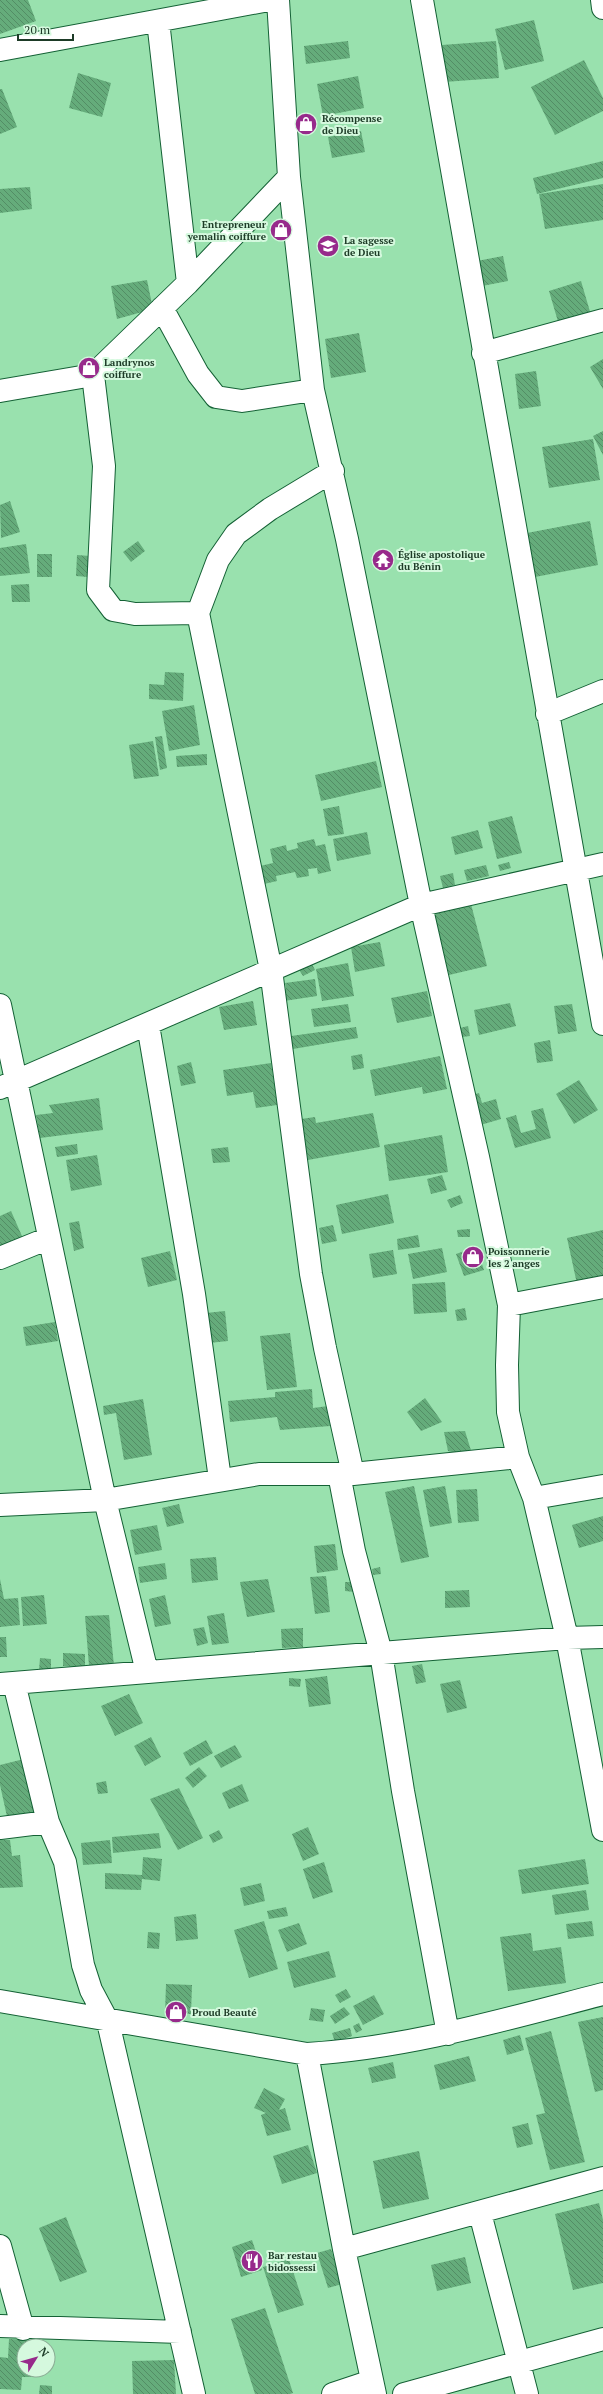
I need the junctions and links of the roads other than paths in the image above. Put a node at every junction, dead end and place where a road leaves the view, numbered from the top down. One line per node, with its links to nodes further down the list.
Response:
1 (269, 0): 6 (street)
2 (278, 0): 8 (street)
3 (422, 0): 12 (street)
4 (602, 0): 5 (street)
5 (603, 8)
6 (158, 20): 7 (street); 9 (street)
7 (0, 50)
8 (289, 177): 9 (street); 14 (street)
9 (188, 283): 10 (street)
10 (162, 308): 13 (street); 14 (street)
11 (603, 320): 12 (street)
12 (483, 353): 19 (street)
13 (93, 375): 15 (street); 17 (street)
14 (313, 390): 16 (street)
15 (0, 391)
16 (332, 471): 17 (street); 22 (street)
17 (198, 613): 23 (street)
18 (603, 691): 19 (street)
19 (547, 714): 21 (street)
20 (603, 864): 21 (street)
21 (575, 871): 22 (street); 25 (street)
22 (421, 905): 23 (street); 31 (street)
23 (271, 970): 26 (street); 33 (street)
24 (0, 1005): 27 (street)
25 (603, 1024)
26 (148, 1025): 27 (street); 34 (street)
27 (7, 1085): 28 (street)
28 (49, 1238): 29 (street); 37 (street)
29 (0, 1258)
30 (603, 1288): 31 (street)
31 (508, 1305): 32 (street)
32 (518, 1457): 33 (street); 36 (street)
33 (346, 1474): 34 (street); 41 (street)
34 (220, 1479): 37 (street)
35 (603, 1486): 36 (street)
36 (534, 1498): 40 (street)
37 (105, 1500): 38 (street); 42 (street)
38 (0, 1505)
39 (603, 1637): 40 (street)
40 (568, 1638): 41 (street); 46 (street)
41 (381, 1653): 42 (street); 50 (street)
42 (147, 1672): 43 (street)
43 (7, 1684): 44 (street)
44 (48, 1822): 45 (street); 49 (street)
45 (0, 1828)
46 (603, 1830)
47 (603, 1994): 50 (street)
48 (0, 2002): 49 (street)
49 (108, 2022): 51 (street); 58 (street)
50 (448, 2034): 51 (street)
51 (307, 2054): 55 (street)
52 (603, 2178): 53 (street)
53 (480, 2213): 55 (street); 60 (street)
54 (0, 2246): 57 (street)
55 (344, 2249): 61 (street)
56 (0, 2326): 57 (street)
57 (23, 2329): 58 (street)
58 (180, 2332): 62 (street)
59 (603, 2338): 60 (street)
60 (519, 2361): 64 (street); 65 (street)
61 (374, 2387): 63 (street)
62 (194, 2394)
63 (333, 2394)
64 (404, 2394)
65 (527, 2394)

